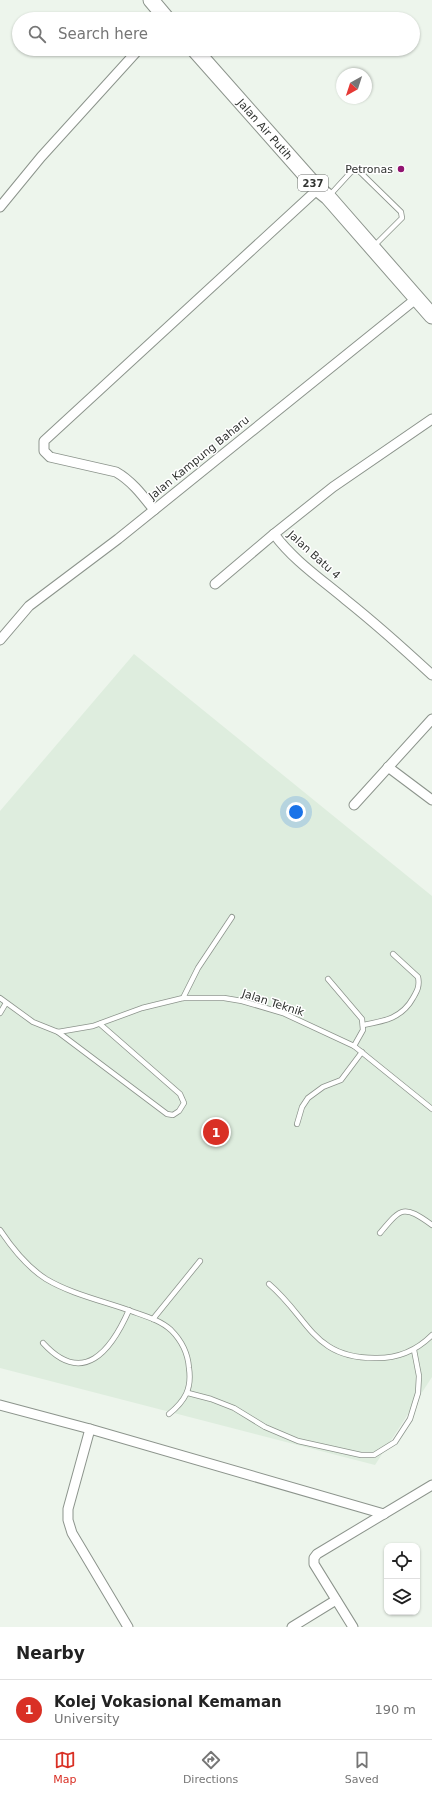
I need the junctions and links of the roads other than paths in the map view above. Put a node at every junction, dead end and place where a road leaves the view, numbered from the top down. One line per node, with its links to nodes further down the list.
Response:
1 (151, 0): 2 (main road)
2 (160, 12)
3 (133, 56): 6 (street)
4 (200, 56): 5 (main road, Jalan Air Putih / 237)
5 (323, 193): 7 (main road, Jalan Air Putih / 237); 7 (lane); 11 (street)
6 (0, 207)
7 (373, 248): 8 (main road, Jalan Air Putih / 237)
8 (417, 298): 9 (main road, Jalan Air Putih / 237); 11 (street, Jalan Kampung Baharu)
9 (432, 316)
10 (432, 419): 12 (street, Jalan Batu 4)
11 (154, 510): 14 (street, Jalan Kampung Baharu)
12 (274, 534): 13 (street); 15 (street, Jalan Batu 4)
13 (215, 584)
14 (0, 640)
15 (432, 675)
16 (432, 719): 17 (street)
17 (388, 767): 18 (street); 19 (street)
18 (432, 800)
19 (354, 805)
20 (232, 917): 24 (lane)
21 (393, 954): 28 (lane)
22 (328, 979): 28 (lane)
23 (0, 998): 25 (lane)
24 (182, 998): 27 (lane, Jalan Teknik); 30 (lane, Jalan Teknik)
25 (6, 1003): 26 (lane); 29 (lane)
26 (0, 1013)
27 (100, 1024): 29 (lane, Jalan Teknik); 29 (lane)
28 (363, 1025): 30 (lane)
29 (58, 1032)
30 (354, 1046): 31 (lane, Jalan Teknik)
31 (362, 1052): 32 (lane, Jalan Teknik); 33 (lane)
32 (432, 1109)
33 (297, 1124)
34 (432, 1225): 36 (lane)
35 (0, 1230): 39 (lane)
36 (380, 1233)
37 (200, 1261): 40 (lane)
38 (268, 1284): 43 (lane)
39 (129, 1310): 40 (lane); 42 (lane)
40 (153, 1319): 44 (lane)
41 (432, 1335): 43 (lane)
42 (43, 1342)
43 (414, 1350): 44 (lane)
44 (188, 1393): 46 (lane)
45 (0, 1405): 47 (street)
46 (169, 1414)
47 (90, 1429): 49 (street); 51 (street)
48 (432, 1485): 49 (street)
49 (384, 1514): 50 (street)
50 (336, 1600): 52 (street); 53 (street)
51 (127, 1627)
52 (292, 1627)
53 (353, 1627)

